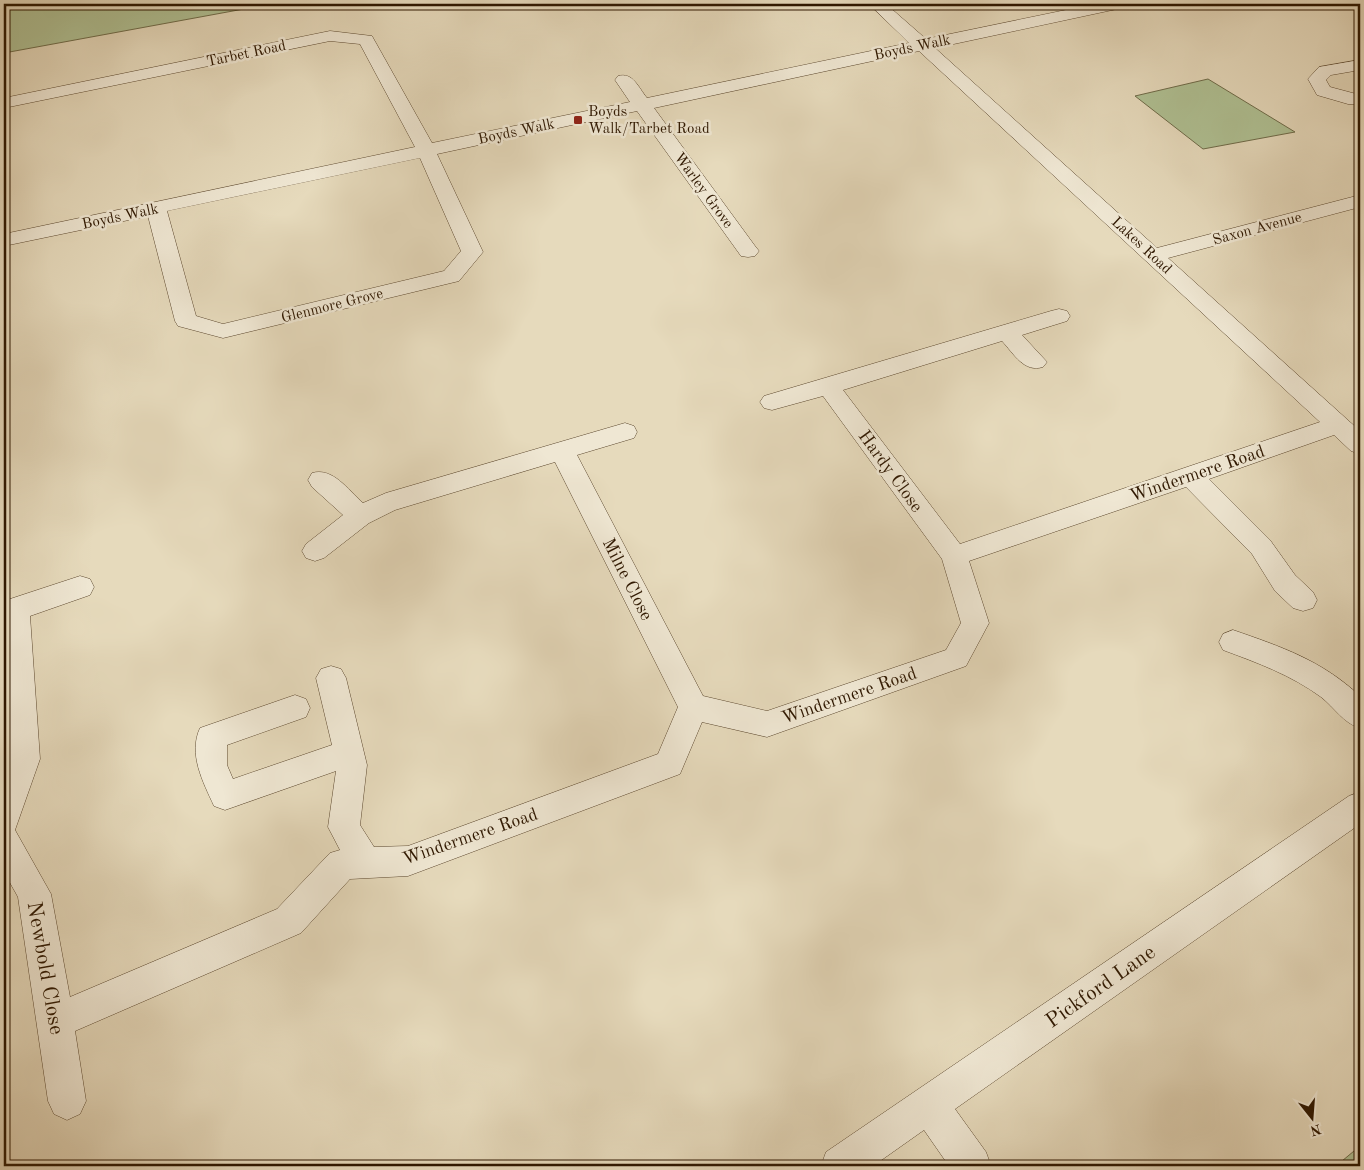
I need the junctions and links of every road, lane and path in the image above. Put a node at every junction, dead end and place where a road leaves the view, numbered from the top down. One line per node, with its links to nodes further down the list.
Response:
1 (877, 4): 3 (street, Lakes Road)
2 (1117, 4): 3 (street, Boyds Walk)
3 (924, 45): 8 (street, Boyds Walk); 14 (street, Lakes Road)
4 (1360, 65): 6 (street)
5 (624, 80): 8 (street, Warley Grove)
6 (1360, 100)
7 (4, 103): 9 (street, Tarbet Road)
8 (642, 104): 9 (street, Boyds Walk); 13 (street, Warley Grove)
9 (426, 150): 11 (street, Boyds Walk); 11 (street, Glenmore Grove)
10 (1360, 201): 14 (street, Saxon Avenue)
11 (156, 208): 12 (street, Boyds Walk)
12 (4, 240)
13 (748, 251)
14 (1153, 255): 20 (street, Lakes Road)
15 (1059, 316): 16 (street)
16 (1007, 332): 17 (street); 18 (street)
17 (1035, 362)
18 (828, 386): 19 (street); 28 (street, Hardy Close)
19 (772, 402)
20 (1338, 425): 22 (street, Lakes Road); 24 (street, Windermere Road)
21 (625, 432): 23 (street)
22 (1360, 445)
23 (562, 451): 26 (street); 34 (street, Milne Close)
24 (1190, 476): 28 (street, Windermere Road); 30 (street)
25 (321, 480): 26 (street)
26 (360, 516): 27 (street)
27 (315, 551)
28 (954, 556): 34 (street, Windermere Road)
29 (80, 586): 31 (street)
30 (1303, 600)
31 (10, 611): 39 (street)
32 (1233, 642): 36 (street)
33 (331, 678): 37 (street)
34 (693, 707): 41 (street, Windermere Road)
35 (295, 708): 37 (street)
36 (1360, 715)
37 (349, 753): 41 (street)
38 (1360, 806): 44 (street, Pickford Lane)
39 (4, 820)
40 (4, 841): 42 (street, Newbold Close)
41 (365, 863): 42 (street, Windermere Road)
42 (56, 1021): 43 (street, Newbold Close)
43 (67, 1101)
44 (929, 1104): 45 (street, Pickford Lane); 46 (street)
45 (840, 1166)
46 (972, 1166)

